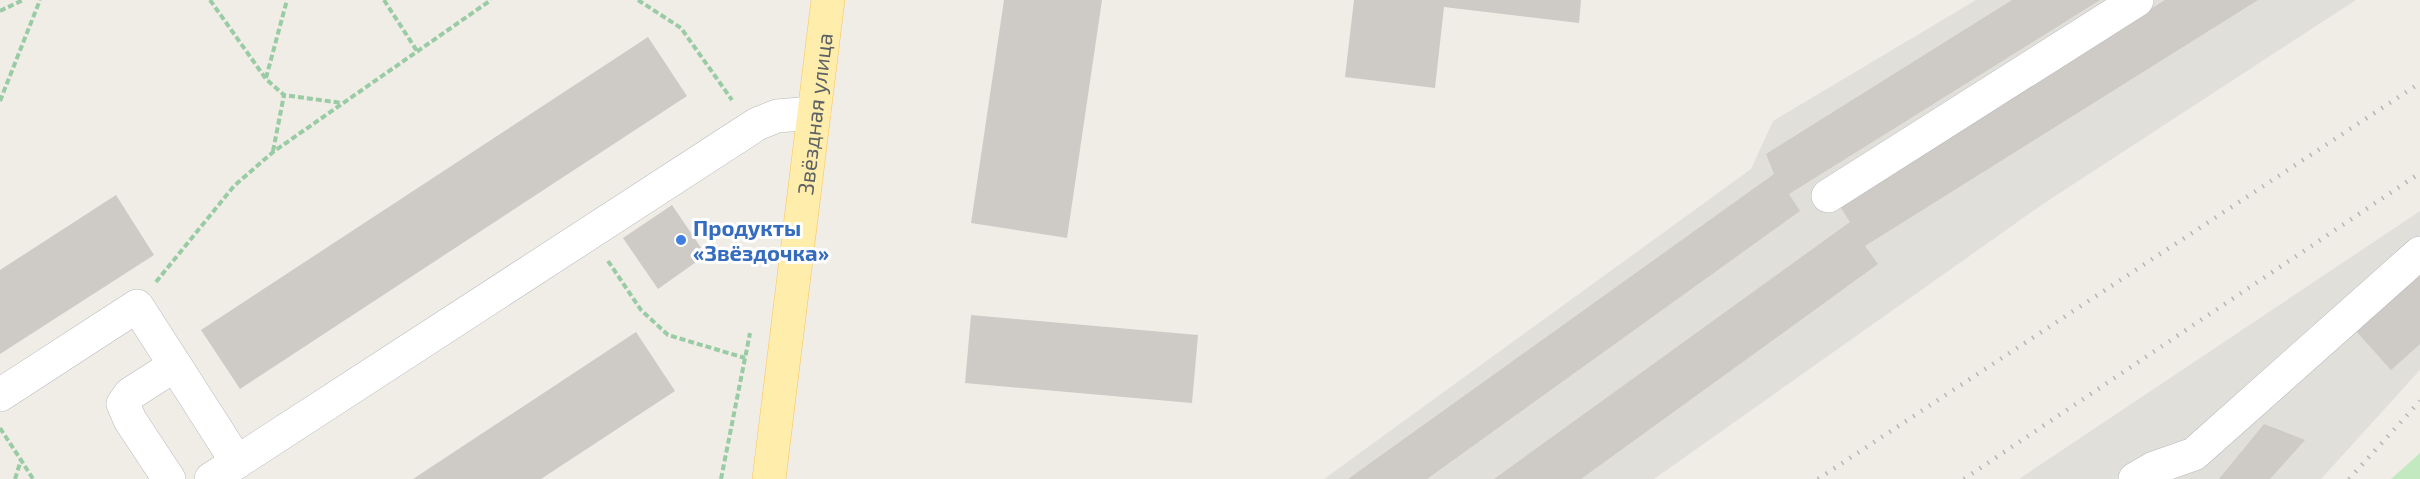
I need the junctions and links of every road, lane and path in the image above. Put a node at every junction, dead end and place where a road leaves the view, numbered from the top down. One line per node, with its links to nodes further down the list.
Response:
1 (23, 0): 10 (path)
2 (40, 0): 14 (path)
3 (210, 0): 12 (path)
4 (287, 0): 12 (path)
5 (384, 0): 11 (path)
6 (491, 0): 11 (path)
7 (638, 0): 17 (path)
8 (828, 0): 16 (main road, Звёздная улица)
9 (2137, 0): 19 (lane)
10 (0, 11)
11 (417, 51): 15 (path)
12 (266, 79): 13 (path)
13 (284, 96): 15 (path); 18 (path)
14 (0, 101)
15 (342, 103): 18 (path)
16 (814, 112): 17 (lane); 32 (main road, Звёздная улица)
17 (757, 124): 20 (lane)
18 (273, 152): 22 (path)
19 (1828, 196)
20 (589, 233): 23 (path); 28 (lane)
21 (2420, 253): 33 (lane)
22 (137, 306): 24 (lane); 25 (lane)
23 (746, 358)
24 (175, 365): 28 (lane); 31 (lane)
25 (0, 394)
26 (0, 428): 27 (path)
27 (21, 460): 29 (path); 30 (path)
28 (224, 470)
29 (15, 479)
30 (33, 479)
31 (170, 479)
32 (769, 479)
33 (2135, 479)

